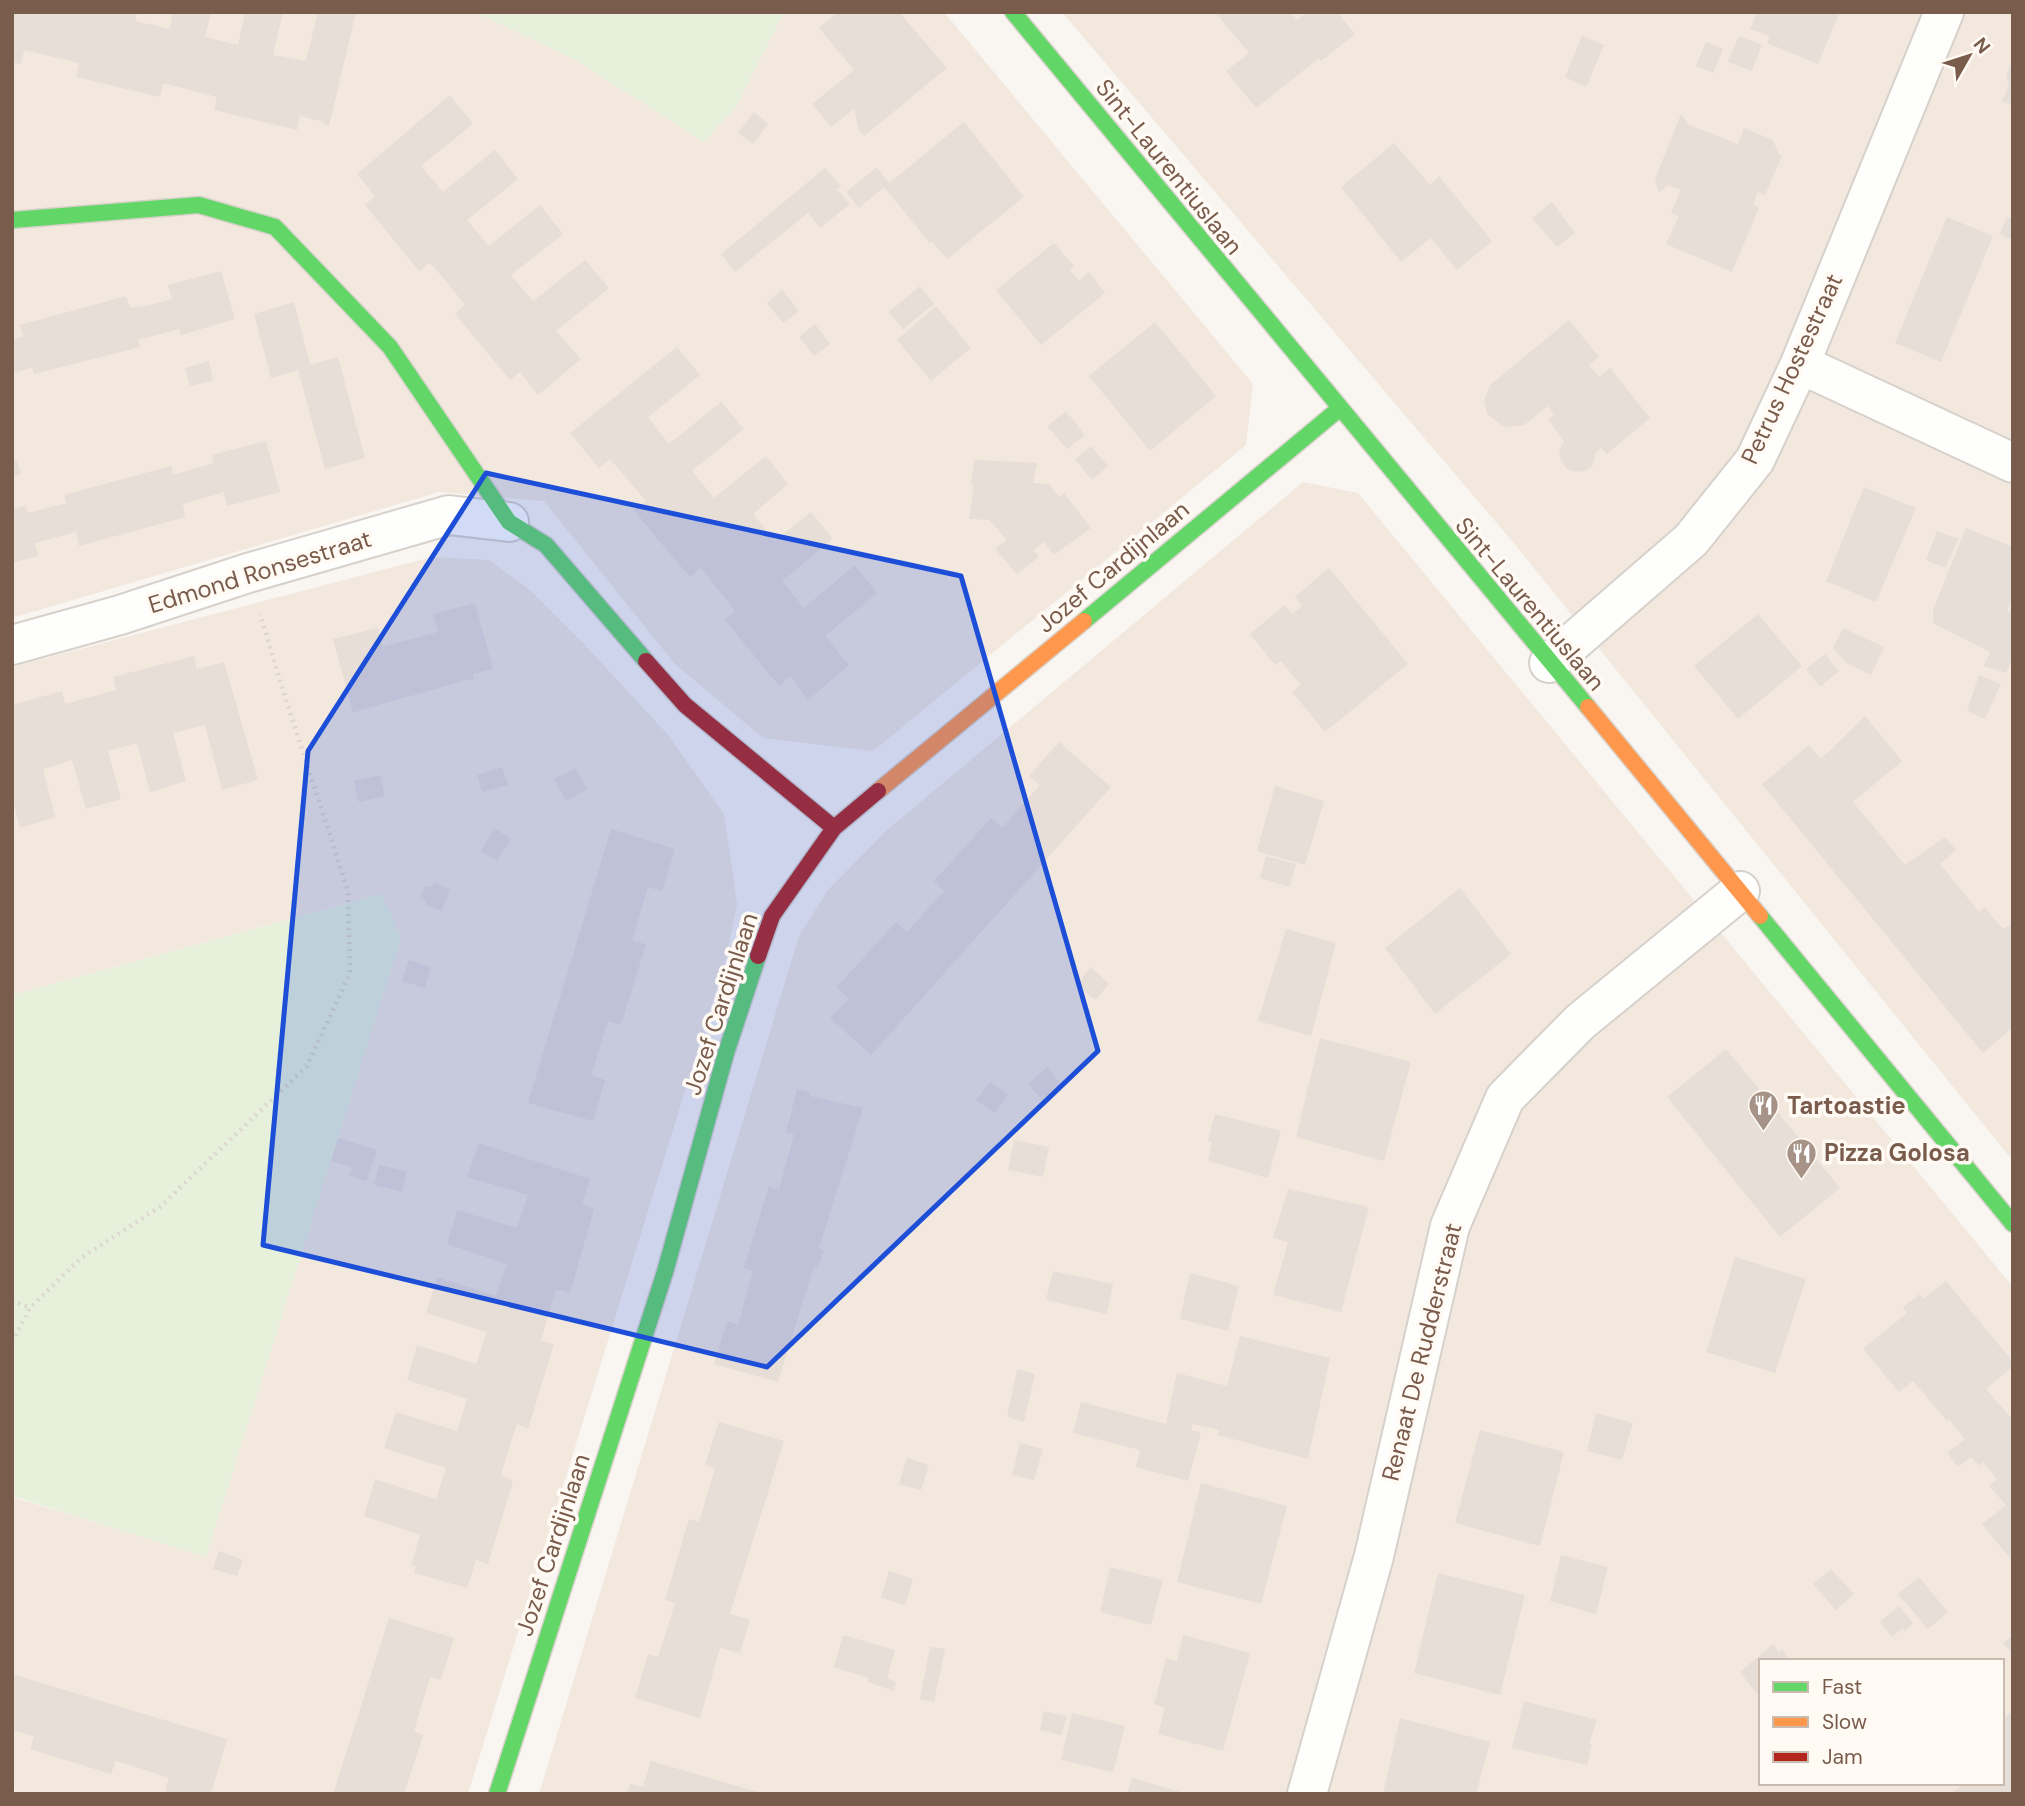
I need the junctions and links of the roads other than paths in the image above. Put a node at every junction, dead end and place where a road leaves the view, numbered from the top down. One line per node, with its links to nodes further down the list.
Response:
1 (1013, 12): 5 (street, Sint-Laurentiuslaan)
2 (1944, 12): 4 (street, Petrus Hostestraat)
3 (12, 220): 7 (street, Edmond Ronsestraat)
4 (1800, 364): 6 (street); 9 (street, Petrus Hostestraat)
5 (1339, 409): 9 (street, Sint-Laurentiuslaan); 10 (street, Jozef Cardijnlaan)
6 (2013, 463)
7 (509, 522): 8 (street, Edmond Ronsestraat); 10 (street, Edmond Ronsestraat)
8 (12, 645)
9 (1549, 663): 11 (street, Sint-Laurentiuslaan)
10 (834, 828): 13 (street, Jozef Cardijnlaan)
11 (1740, 891): 12 (street, Sint-Laurentiuslaan); 14 (street, Renaat De Rudderstraat)
12 (2013, 1224)
13 (497, 1794)
14 (1307, 1794)

